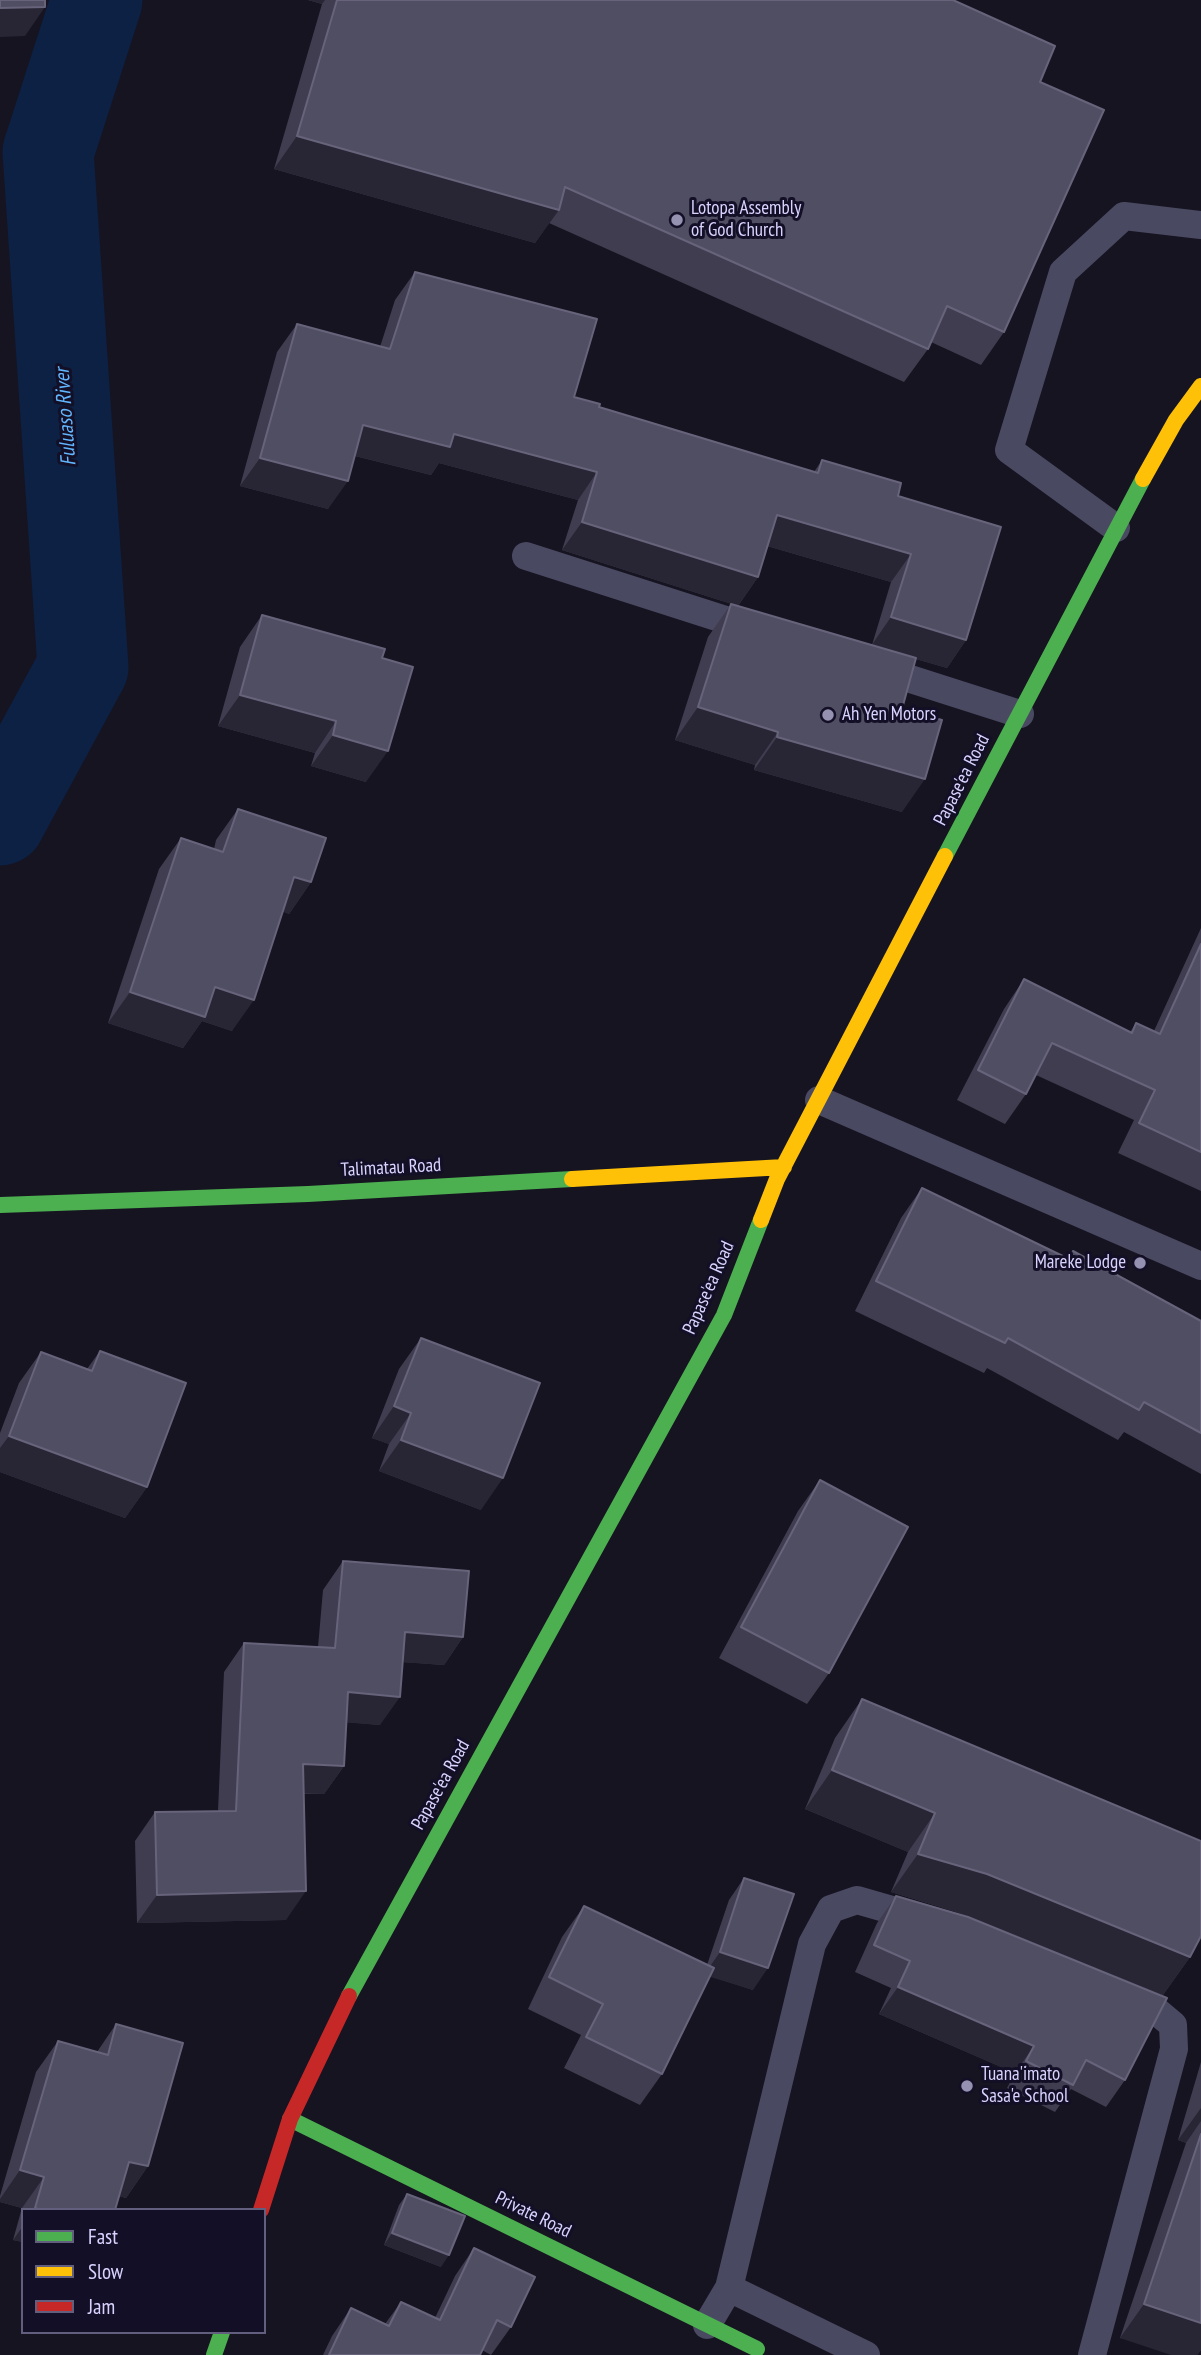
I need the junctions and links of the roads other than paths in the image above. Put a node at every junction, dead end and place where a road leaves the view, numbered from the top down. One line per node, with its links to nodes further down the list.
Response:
1 (1201, 225): 3 (lane)
2 (1201, 386): 3 (main road, Papase'ea Road)
3 (1116, 528): 7 (main road, Papase'ea Road)
4 (526, 556): 5 (lane)
5 (786, 639)
6 (851, 660): 7 (lane)
7 (1020, 714): 8 (main road, Papase'ea Road)
8 (820, 1100): 9 (main road, Papase'ea Road); 11 (lane)
9 (784, 1167): 10 (main road, Talimatau Road); 14 (main road, Papase'ea Road)
10 (0, 1205)
11 (1201, 1266)
12 (954, 1928): 16 (lane)
13 (1104, 1989): 22 (lane)
14 (290, 2119): 15 (main road, Papase'ea Road); 17 (main road, Private Road)
15 (262, 2208)
16 (729, 2288): 17 (lane); 21 (lane)
17 (707, 2325): 19 (main road, Private Road)
18 (221, 2334): 20 (main road)
19 (757, 2349)
20 (214, 2355)
21 (866, 2355)
22 (1092, 2355)

